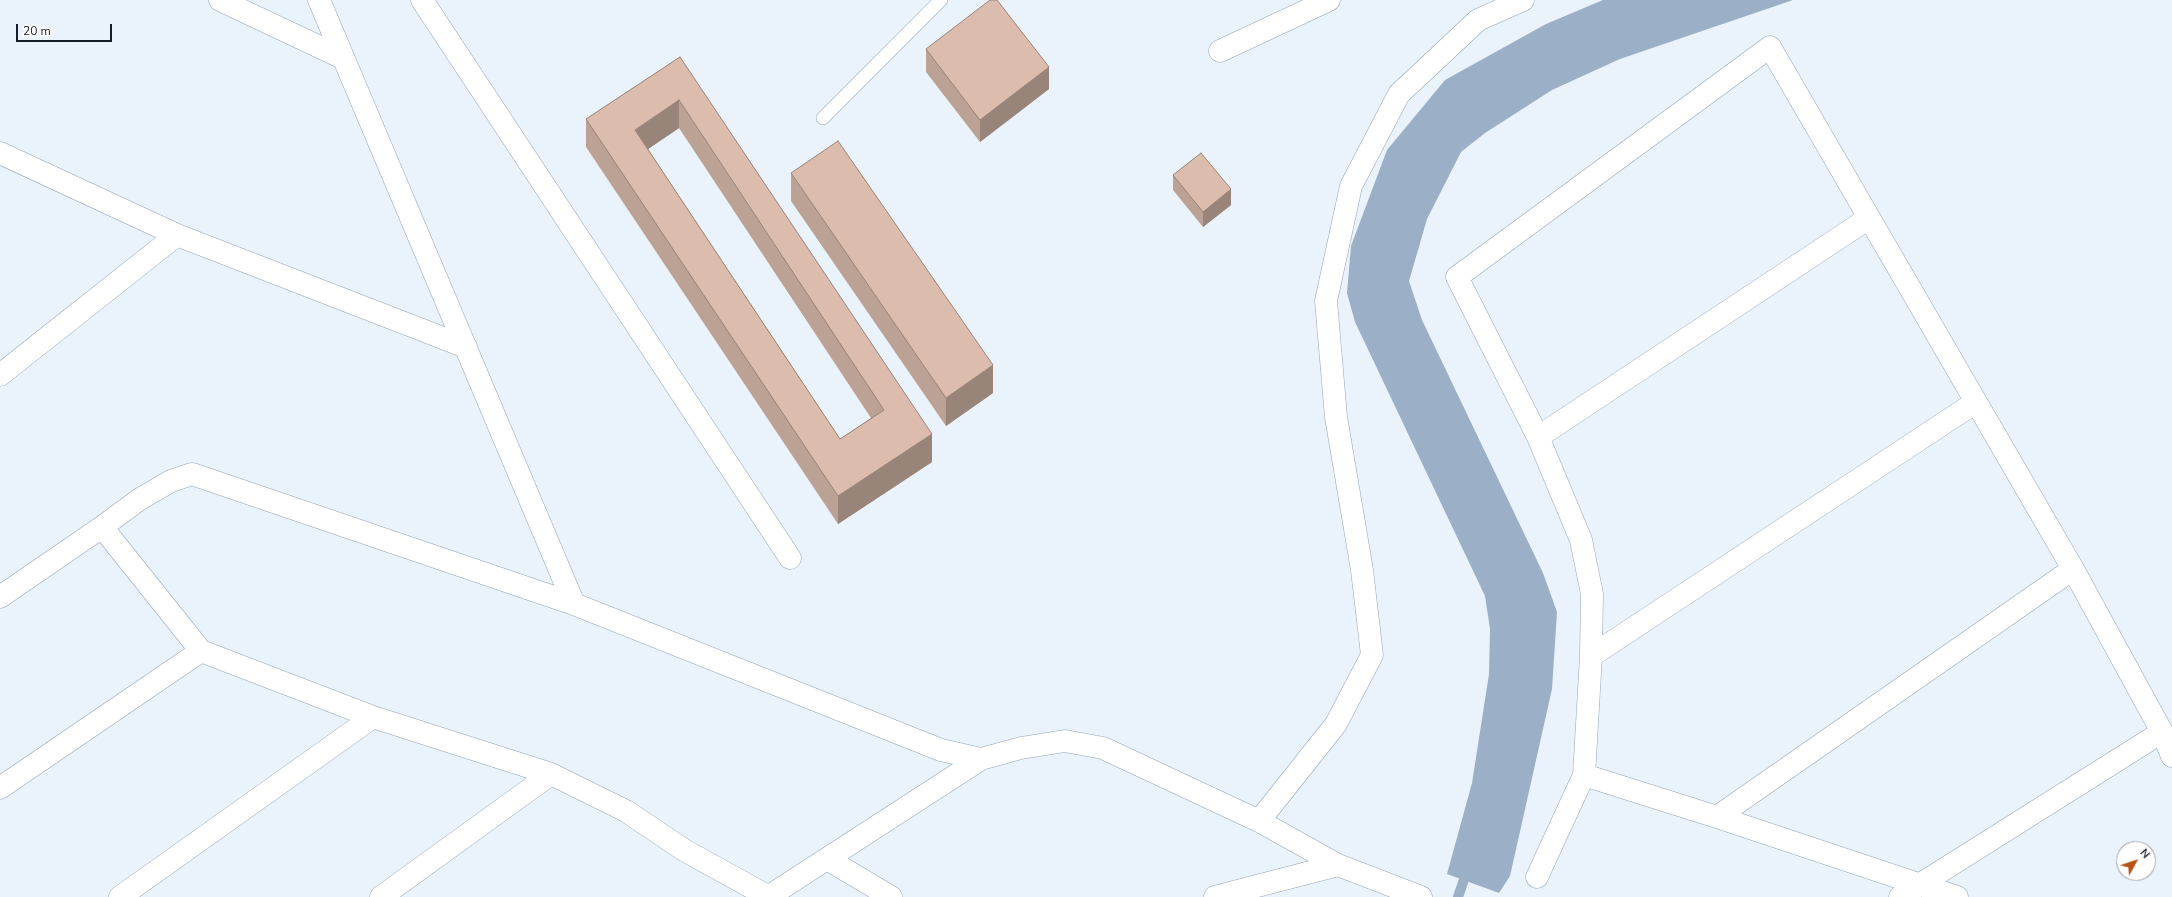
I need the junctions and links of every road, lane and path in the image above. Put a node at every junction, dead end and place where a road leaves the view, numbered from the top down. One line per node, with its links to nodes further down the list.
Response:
1 (220, 0): 8 (street)
2 (319, 0): 8 (street)
3 (422, 0): 18 (street)
4 (941, 0): 9 (lane)
5 (1329, 0): 7 (street)
6 (1523, 0): 32 (street)
7 (1220, 50)
8 (344, 58): 13 (street)
9 (823, 118)
10 (0, 153): 12 (street)
11 (1869, 218): 15 (street); 16 (street); 16 (street)
12 (177, 235): 13 (street); 14 (street)
13 (466, 347): 21 (street)
14 (0, 375)
15 (1976, 402): 19 (street); 23 (street)
16 (1538, 438): 23 (street)
17 (102, 527): 20 (street); 21 (street); 22 (street)
18 (790, 558)
19 (2073, 569): 25 (street); 31 (street)
20 (0, 597)
21 (574, 604): 27 (street)
22 (201, 651): 24 (street); 30 (street)
23 (1592, 656): 29 (street)
24 (373, 717): 28 (street); 37 (street)
25 (2162, 732): 26 (street); 36 (street)
26 (2172, 756)
27 (981, 759): 32 (street); 33 (street)
28 (551, 774): 38 (street); 39 (street)
29 (1584, 775): 31 (street); 35 (street)
30 (0, 788)
31 (1717, 817): 36 (street)
32 (1259, 821): 34 (street)
33 (827, 859): 39 (street); 40 (street)
34 (1338, 865): 41 (street); 42 (street)
35 (1538, 877)
36 (1921, 885): 43 (street); 44 (street)
37 (120, 897)
38 (381, 897)
39 (768, 897)
40 (891, 897)
41 (1215, 897)
42 (1421, 897)
43 (1900, 897)
44 (1957, 897)

